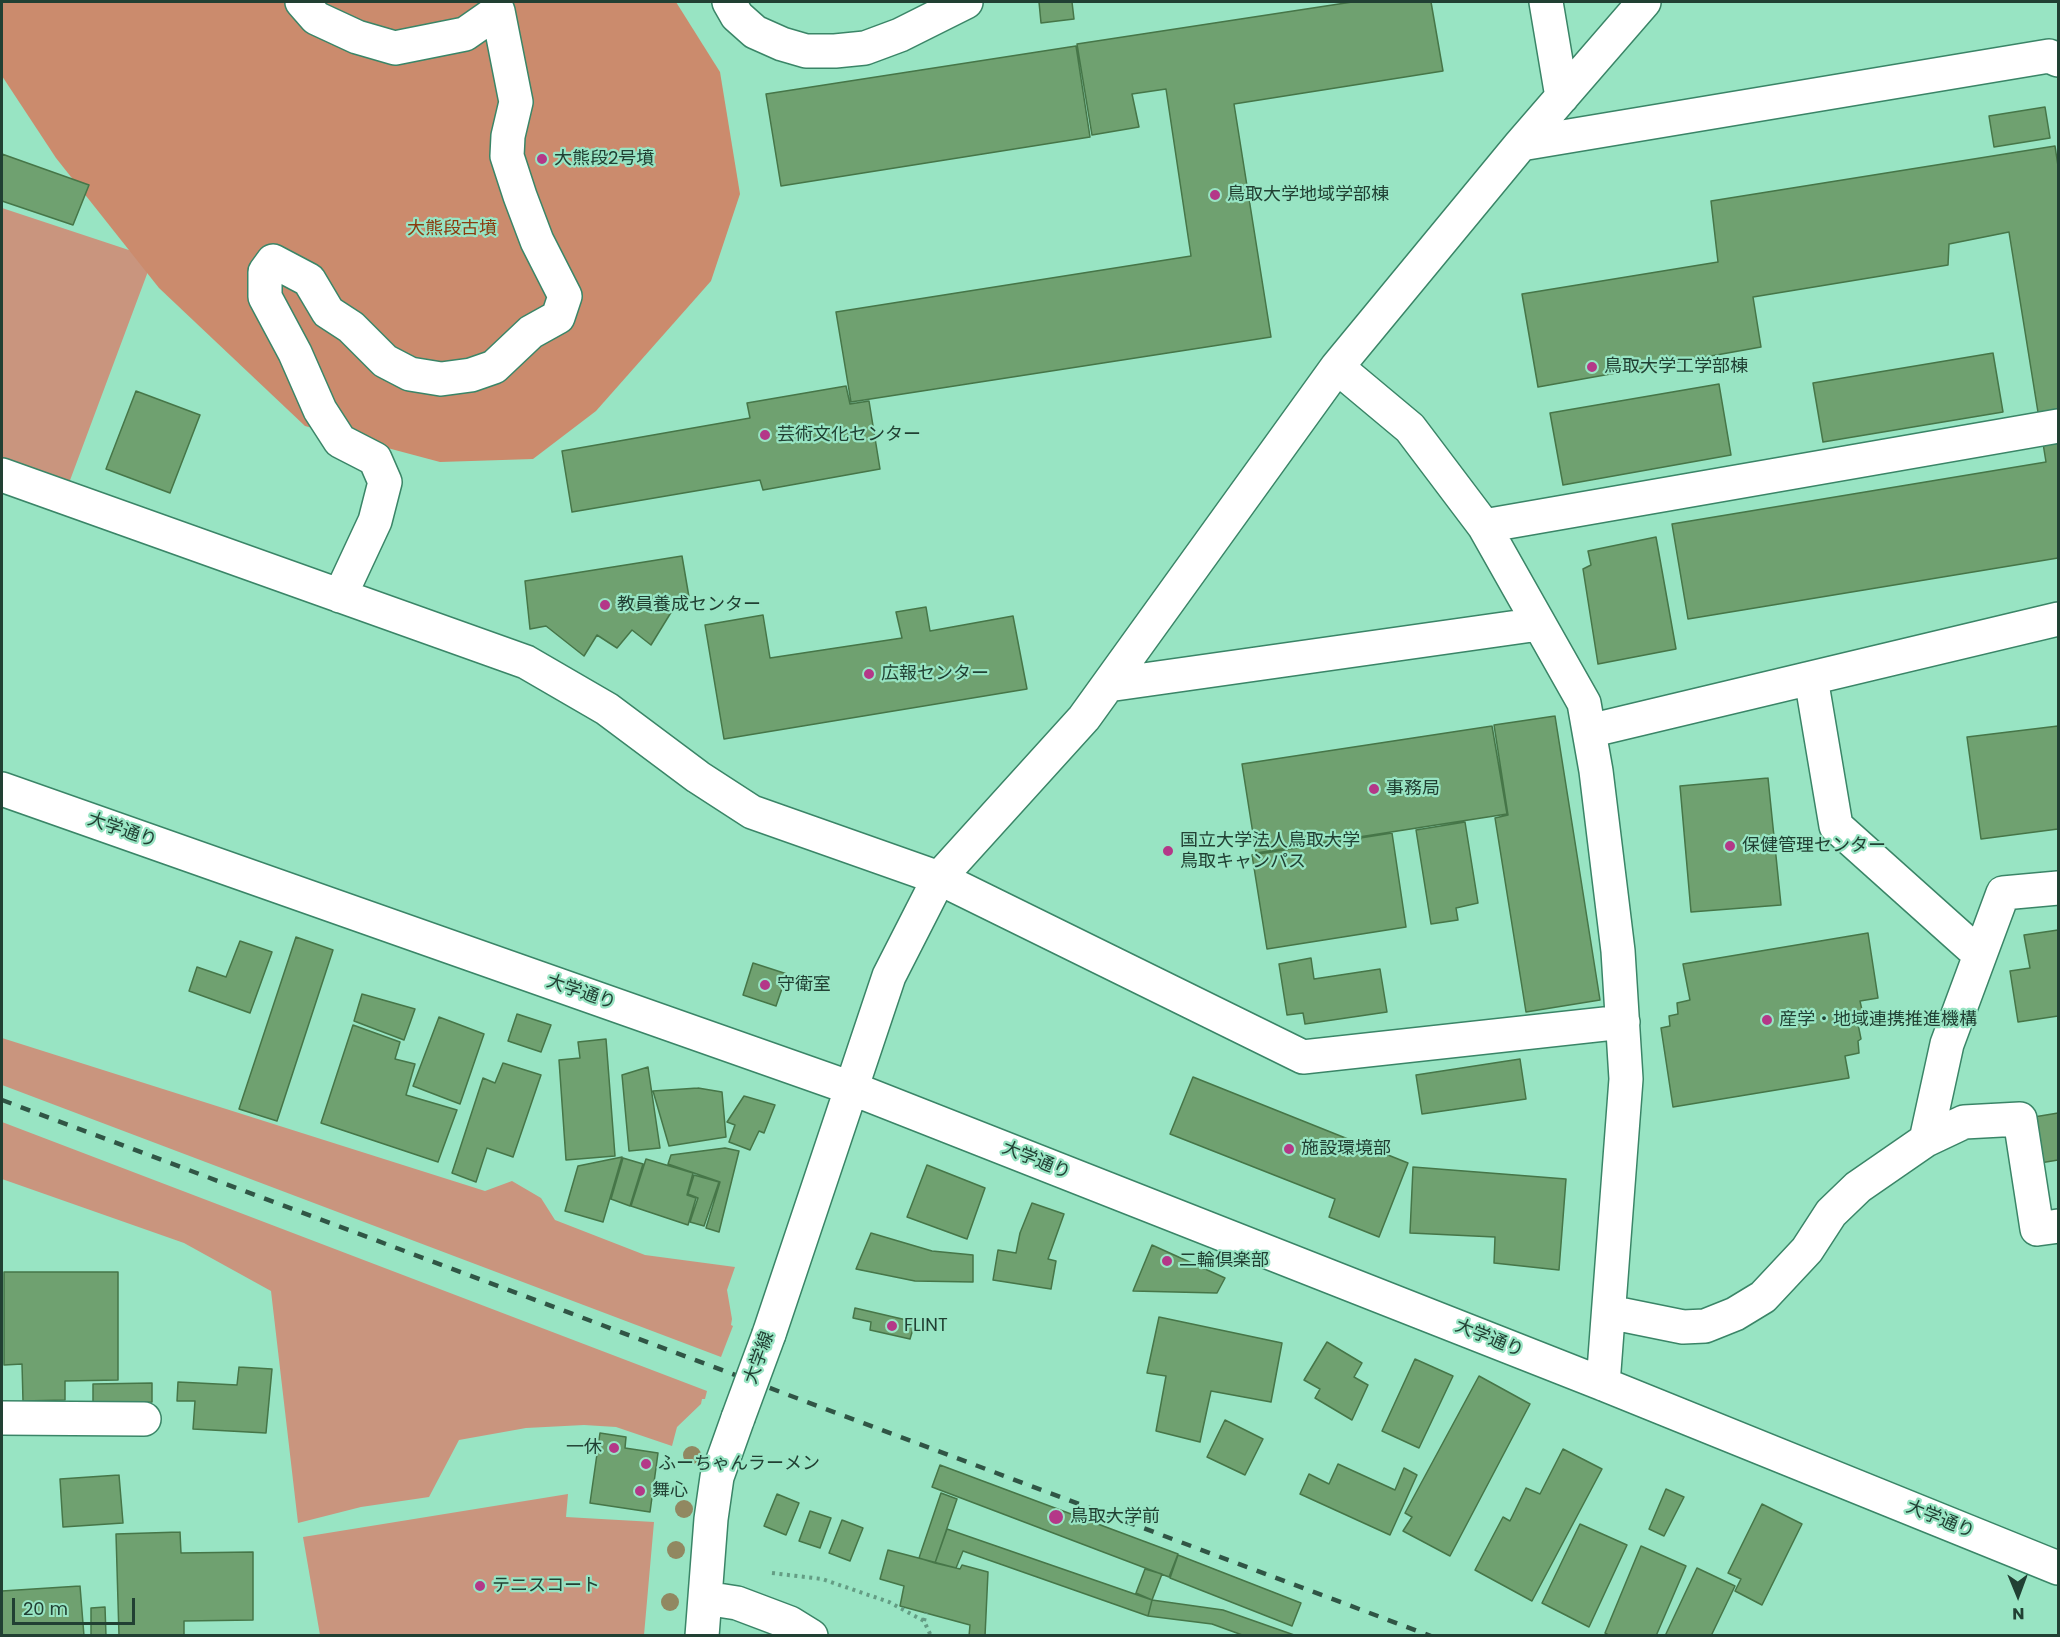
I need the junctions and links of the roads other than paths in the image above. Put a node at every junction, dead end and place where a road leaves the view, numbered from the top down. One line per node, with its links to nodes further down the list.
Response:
1 (302, 2): 13 (street)
2 (729, 2): 3 (street)
3 (966, 2)
4 (1546, 2): 7 (street)
5 (1644, 2): 7 (street, 大学線)
6 (2058, 60): 8 (street)
7 (1562, 97): 8 (street, 大学線)
8 (1521, 144): 9 (street, 大学線)
9 (1337, 367): 12 (street); 17 (street, 大学線)
10 (2058, 426): 12 (street)
11 (2, 475): 13 (street)
12 (1484, 526): 15 (street)
13 (340, 596): 20 (street)
14 (2058, 619): 16 (street)
15 (1539, 624): 17 (street); 18 (street)
16 (1811, 678): 18 (street); 22 (street)
17 (1107, 685): 20 (street, 大学線)
18 (1589, 731): 23 (street)
19 (2, 789): 24 (street, 大学通り)
20 (939, 878): 23 (street); 24 (street, 大学線)
21 (2058, 888): 22 (street)
22 (1980, 955): 25 (street)
23 (1623, 1022): 27 (street)
24 (851, 1088): 28 (street, 大学通り); 32 (street, 大学線, bridge)
25 (1926, 1140): 26 (street); 27 (street)
26 (2058, 1226)
27 (1609, 1312): 28 (street)
28 (1603, 1384): 31 (street, 大学通り)
29 (2, 1418): 30 (street)
30 (144, 1419)
31 (2058, 1568)
32 (705, 1598): 33 (street, 大学線); 34 (street)
33 (702, 1635)
34 (812, 1635)

